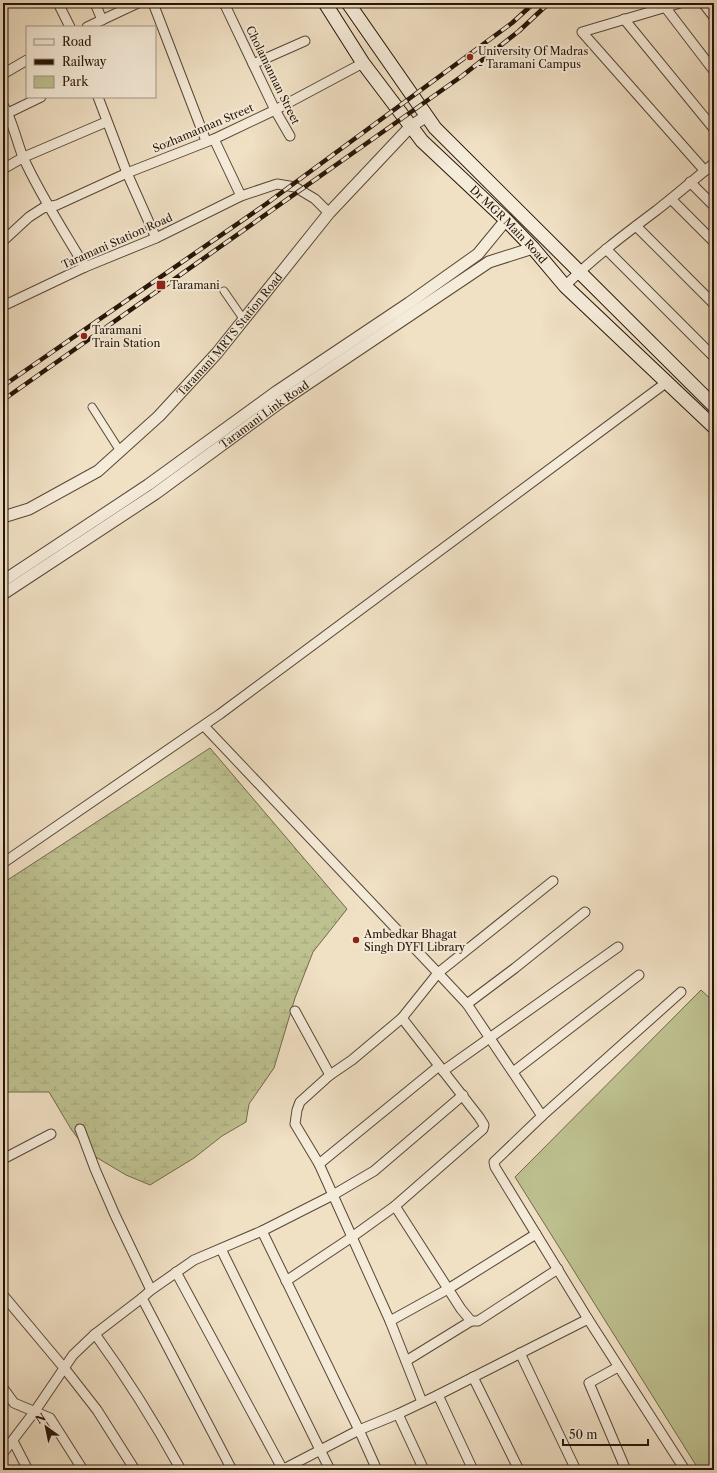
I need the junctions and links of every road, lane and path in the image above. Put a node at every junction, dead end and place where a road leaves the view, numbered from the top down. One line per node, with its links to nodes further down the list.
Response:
1 (58, 3): 14 (street)
2 (94, 3): 13 (street)
3 (138, 3): 13 (street)
4 (153, 3): 31 (street)
5 (224, 3): 19 (street, Cholamannan Street)
6 (326, 3): 18 (main road, Dr MGR Main Road)
7 (348, 3): 26 (main road, Dr MGR Main Road)
8 (680, 3): 10 (street)
9 (702, 3): 11 (street)
10 (665, 7): 12 (street); 20 (street)
11 (714, 17)
12 (624, 19): 29 (street); 35 (street)
13 (102, 20): 15 (street)
14 (70, 26)
15 (88, 26)
16 (305, 40): 19 (street)
17 (26, 61): 21 (street)
18 (363, 63): 25 (street, Sozhamannan Street); 28 (main road, Dr MGR Main Road)
19 (253, 64): 25 (street, Cholamannan Street)
20 (714, 71)
21 (3, 74)
22 (38, 98): 24 (street)
23 (98, 98): 27 (street)
24 (5, 109): 32 (street)
25 (275, 110): 30 (street, Cholamannan Street); 31 (street, Sozhamannan Street)
26 (426, 116): 28 (street, Taramani MRTS Station Road); 51 (main road, Dr MGR Main Road)
27 (106, 122): 32 (street); 36 (street)
28 (411, 126): 42 (street, Taramani MRTS Station Road); 43 (main road, Dr MGR Main Road)
29 (714, 129)
30 (290, 136)
31 (210, 140): 36 (street, Sozhamannan Street); 38 (street)
32 (24, 157): 34 (street); 40 (street)
33 (714, 163): 35 (street)
34 (3, 169)
35 (705, 171): 37 (street)
36 (127, 173): 40 (street, Sozhamannan Street); 45 (street)
37 (690, 182): 39 (street); 41 (street)
38 (241, 196): 42 (street, Taramani Station Road); 45 (street, Taramani Station Road)
39 (671, 199): 44 (street); 47 (street)
40 (49, 206): 46 (street, Sozhamannan Street); 50 (street)
41 (714, 206)
42 (329, 213): 56 (street, Taramani MRTS Station Road)
43 (506, 220): 48 (main road, Dr MGR Main Road); 64 (street, Taramani Link Road)
44 (636, 226): 49 (street); 54 (street)
45 (156, 238): 50 (street, Taramani Station Road)
46 (3, 241)
47 (714, 242)
48 (533, 248): 52 (main road, Dr MGR Main Road); 65 (street, Taramani Link Road)
49 (606, 249): 51 (street); 57 (street)
50 (86, 267): 55 (street, Taramani Station Road)
51 (579, 272): 52 (street); 59 (main road, Dr MGR Main Road)
52 (565, 286): 58 (main road, Dr MGR Main Road)
53 (224, 290): 56 (street)
54 (714, 304)
55 (3, 306)
56 (244, 320): 62 (street, Taramani MRTS Station Road)
57 (714, 357)
58 (667, 382): 61 (main road, Dr MGR Main Road); 66 (street)
59 (714, 406)
60 (92, 407): 62 (street)
61 (714, 427)
62 (120, 451): 63 (street, Taramani MRTS Station Road)
63 (3, 517)
64 (3, 581)
65 (3, 594)
66 (204, 726): 67 (street); 71 (street)
67 (3, 863)
68 (553, 881): 71 (street)
69 (585, 912): 74 (street)
70 (618, 947): 77 (street)
71 (438, 973): 74 (street); 76 (street)
72 (639, 975): 79 (street)
73 (681, 992): 82 (street)
74 (467, 1004): 77 (street)
75 (295, 1011): 80 (street)
76 (402, 1018): 78 (street); 80 (street)
77 (489, 1038): 78 (street); 79 (street)
78 (441, 1069): 81 (street); 86 (street)
79 (513, 1072): 82 (street)
80 (330, 1075): 86 (street)
81 (463, 1095): 87 (street); 88 (street)
82 (542, 1116): 90 (street)
83 (80, 1128): 97 (street)
84 (51, 1134): 85 (street)
85 (3, 1159)
86 (319, 1164): 87 (street)
87 (333, 1196): 89 (street); 91 (street)
88 (395, 1206): 91 (street); 96 (street)
89 (262, 1231): 92 (street); 95 (street)
90 (536, 1234): 93 (street); 96 (street)
91 (352, 1237): 95 (street); 101 (street)
92 (221, 1249): 94 (street); 116 (street)
93 (558, 1269): 100 (street); 102 (street)
94 (176, 1272): 97 (street); 123 (street)
95 (286, 1281): 114 (street)
96 (448, 1289): 101 (street); 102 (street)
97 (152, 1290): 99 (street)
98 (3, 1295): 107 (street)
99 (142, 1298): 103 (street); 122 (street)
100 (588, 1319): 104 (street); 106 (street)
101 (390, 1321): 105 (street)
102 (471, 1321): 105 (street)
103 (95, 1334): 107 (street); 121 (street)
104 (520, 1354): 108 (street); 129 (street)
105 (406, 1361): 111 (street)
106 (618, 1367): 130 (street); 131 (street)
107 (65, 1369): 112 (street); 120 (street)
108 (473, 1377): 110 (street); 128 (street)
109 (3, 1388): 112 (street)
110 (438, 1395): 111 (street); 127 (street)
111 (422, 1402): 113 (street)
112 (35, 1411): 115 (street); 119 (street)
113 (398, 1414): 114 (street); 126 (street)
114 (360, 1430): 116 (street); 125 (street)
115 (13, 1441): 117 (street); 118 (street)
116 (321, 1450): 123 (street); 124 (street)
117 (3, 1453)
118 (28, 1470)
119 (83, 1470)
120 (135, 1470)
121 (181, 1470)
122 (232, 1470)
123 (283, 1470)
124 (330, 1470)
125 (377, 1470)
126 (424, 1470)
127 (472, 1470)
128 (519, 1470)
129 (576, 1470)
130 (626, 1470)
131 (685, 1470)

